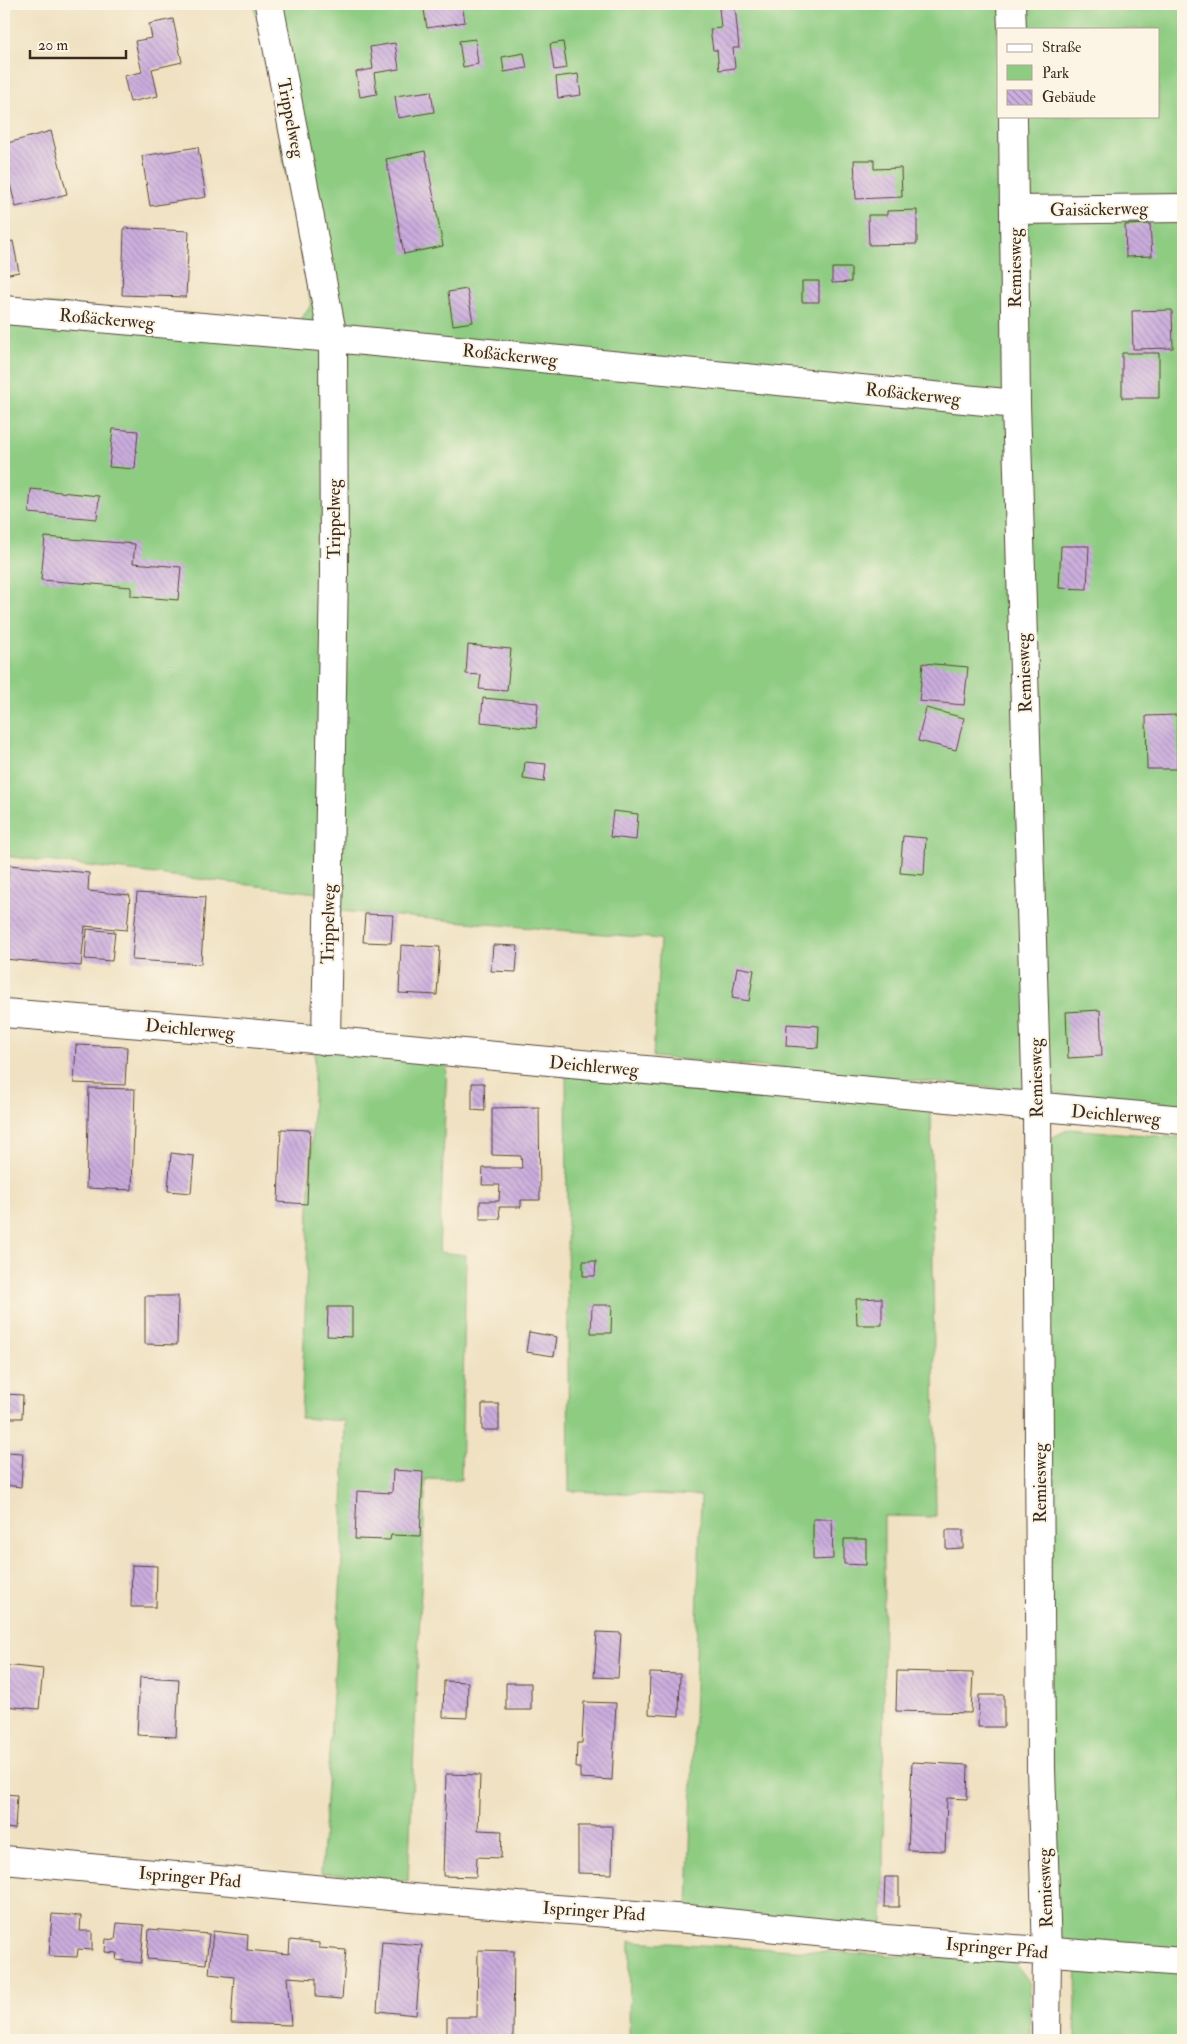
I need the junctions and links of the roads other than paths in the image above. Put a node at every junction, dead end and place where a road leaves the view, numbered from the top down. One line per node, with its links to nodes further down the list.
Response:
1 (269, 4): 8 (street, Trippelweg)
2 (1011, 4): 3 (street)
3 (1012, 28)
4 (1013, 118): 6 (street, Remiesweg)
5 (1183, 208): 6 (street, Gaisäckerweg)
6 (1015, 210): 9 (street, Remiesweg)
7 (4, 310): 8 (street, Roßäckerweg)
8 (333, 338): 9 (street, Roßäckerweg); 11 (street, Trippelweg)
9 (1016, 404): 12 (street, Remiesweg)
10 (4, 1013): 11 (street, Deichlerweg)
11 (326, 1041): 12 (street, Deichlerweg)
12 (1037, 1108): 13 (street, Deichlerweg); 15 (street, Remiesweg)
13 (1183, 1120)
14 (4, 1860): 15 (street, Ispringer Pfad)
15 (1047, 1952): 16 (street, Ispringer Pfad); 17 (street, Remiesweg)
16 (1183, 1962)
17 (1046, 2040)

